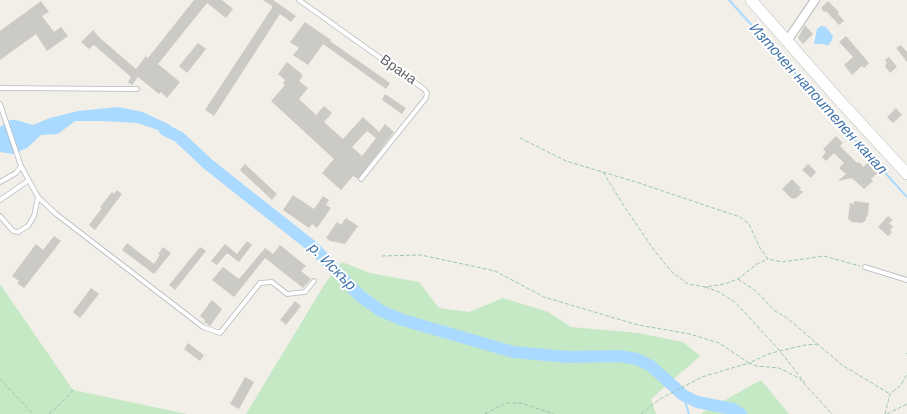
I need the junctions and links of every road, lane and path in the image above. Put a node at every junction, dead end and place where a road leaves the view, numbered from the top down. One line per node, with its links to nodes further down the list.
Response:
1 (299, 0): 12 (lane, Врана)
2 (751, 0): 4 (street)
3 (815, 0): 4 (street)
4 (787, 41): 11 (street)
5 (0, 88): 6 (lane)
6 (136, 89)
7 (0, 104): 9 (lane)
8 (520, 138): 10 (path)
9 (21, 166): 13 (lane); 14 (lane)
10 (603, 172): 19 (path); 24 (path)
11 (907, 174)
12 (361, 179)
13 (29, 180): 15 (lane); 16 (lane)
14 (0, 182)
15 (38, 196): 17 (lane); 23 (lane)
16 (0, 200)
17 (0, 216)
18 (382, 256): 27 (path)
19 (768, 259): 20 (path); 21 (path)
20 (865, 267): 22 (lane)
21 (738, 279): 24 (path); 25 (path)
22 (907, 280)
23 (314, 282)
24 (701, 286): 26 (path)
25 (818, 344): 26 (path); 32 (path)
26 (780, 351): 27 (path); 30 (path)
27 (749, 363): 30 (path); 38 (path)
28 (907, 374): 32 (path)
29 (0, 379): 34 (path)
30 (808, 386): 39 (path)
31 (73, 390): 35 (path)
32 (890, 394): 40 (path)
33 (907, 404): 40 (path)
34 (32, 414)
35 (49, 414)
36 (485, 414): 37 (path)
37 (554, 414)
38 (641, 414)
39 (832, 414)
40 (886, 414)

